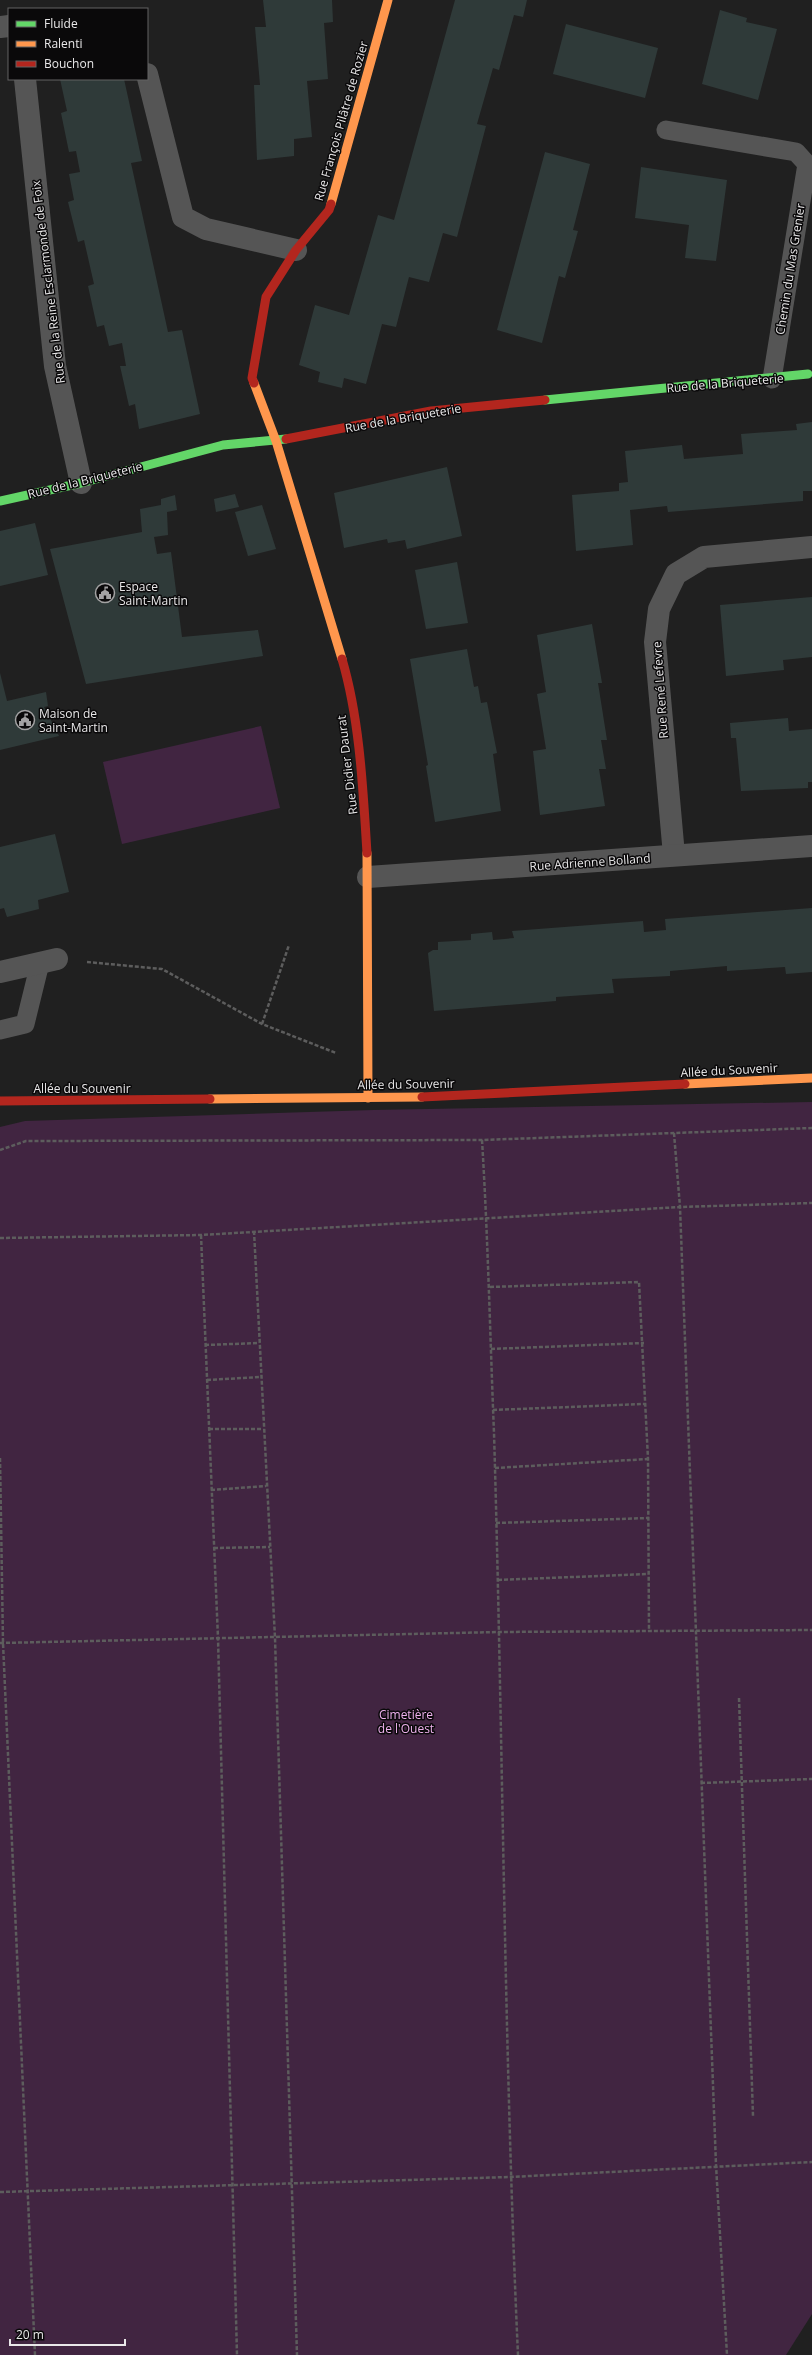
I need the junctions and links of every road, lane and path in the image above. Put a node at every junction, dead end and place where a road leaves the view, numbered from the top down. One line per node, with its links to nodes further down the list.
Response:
1 (388, 0): 5 (street, Rue François Pilâtre de Rozier)
2 (148, 78): 5 (street)
3 (25, 80): 9 (street, Rue de la Reine Esclarmonde de Foix)
4 (666, 130): 7 (lane, Chemin du Mas Grenier)
5 (296, 250): 8 (street, Rue François Pilâtre de Rozier)
6 (810, 374): 7 (street, Rue de la Briqueterie)
7 (772, 379): 8 (street, Rue de la Briqueterie)
8 (276, 441): 9 (street, Rue de la Briqueterie); 14 (street, Rue Didier Daurat)
9 (81, 483): 10 (street, Rue de la Briqueterie)
10 (0, 501)
11 (812, 548): 13 (street, Rue René Lefevre)
12 (812, 846): 13 (street, Rue Adrienne Bolland)
13 (674, 855): 14 (street, Rue Adrienne Bolland)
14 (368, 877): 20 (street, Rue Didier Daurat)
15 (289, 945): 18 (path)
16 (48, 961): 17 (street); 18 (path); 19 (lane)
17 (0, 972)
18 (262, 1024): 20 (path)
19 (0, 1030)
20 (368, 1065): 22 (street, Rue Didier Daurat)
21 (812, 1078): 22 (street, Allée du Souvenir)
22 (368, 1098): 23 (street, Allée du Souvenir)
23 (0, 1101)
24 (812, 1128): 25 (path)
25 (674, 1133): 26 (path); 29 (path)
26 (482, 1140): 27 (path); 30 (path)
27 (0, 1150)
28 (812, 1203): 29 (path)
29 (680, 1208): 30 (path); 56 (path)
30 (487, 1218): 31 (path); 34 (path)
31 (254, 1231): 32 (path); 36 (path)
32 (201, 1235): 33 (path); 37 (path)
33 (0, 1238)
34 (490, 1287): 35 (path); 38 (path)
35 (644, 1342): 38 (path); 41 (path)
36 (259, 1343): 37 (path); 39 (path)
37 (205, 1345): 40 (path)
38 (491, 1349): 42 (path)
39 (260, 1377): 40 (path); 44 (path)
40 (207, 1380): 43 (path)
41 (644, 1404): 42 (path); 46 (path)
42 (493, 1410): 47 (path)
43 (209, 1429): 44 (path); 49 (path)
44 (263, 1429): 48 (path)
45 (0, 1458): 62 (path)
46 (648, 1459): 47 (path); 50 (path)
47 (495, 1468): 51 (path)
48 (266, 1486): 49 (path); 52 (path)
49 (212, 1490): 53 (path)
50 (649, 1518): 51 (path); 54 (path)
51 (496, 1522): 55 (path)
52 (270, 1547): 53 (path); 61 (path)
53 (214, 1548): 60 (path)
54 (648, 1574): 55 (path); 58 (path)
55 (498, 1580): 59 (path)
56 (695, 1630): 57 (path); 58 (path); 66 (path)
57 (812, 1630)
58 (649, 1631): 59 (path)
59 (500, 1632): 61 (path); 70 (path)
60 (218, 1638): 61 (path); 62 (path); 72 (path)
61 (274, 1638): 71 (path)
62 (2, 1643): 73 (path)
63 (739, 1698): 65 (path)
64 (812, 1779): 65 (path)
65 (741, 1782): 66 (path); 67 (path)
66 (701, 1783): 69 (path)
67 (753, 2116)
68 (812, 2162): 69 (path)
69 (716, 2165): 70 (path); 79 (path)
70 (510, 2177): 71 (path); 78 (path)
71 (290, 2182): 72 (path); 77 (path)
72 (231, 2184): 73 (path); 76 (path)
73 (27, 2191): 74 (path); 75 (path)
74 (0, 2192)
75 (35, 2355)
76 (237, 2355)
77 (297, 2355)
78 (518, 2355)
79 (727, 2355)

